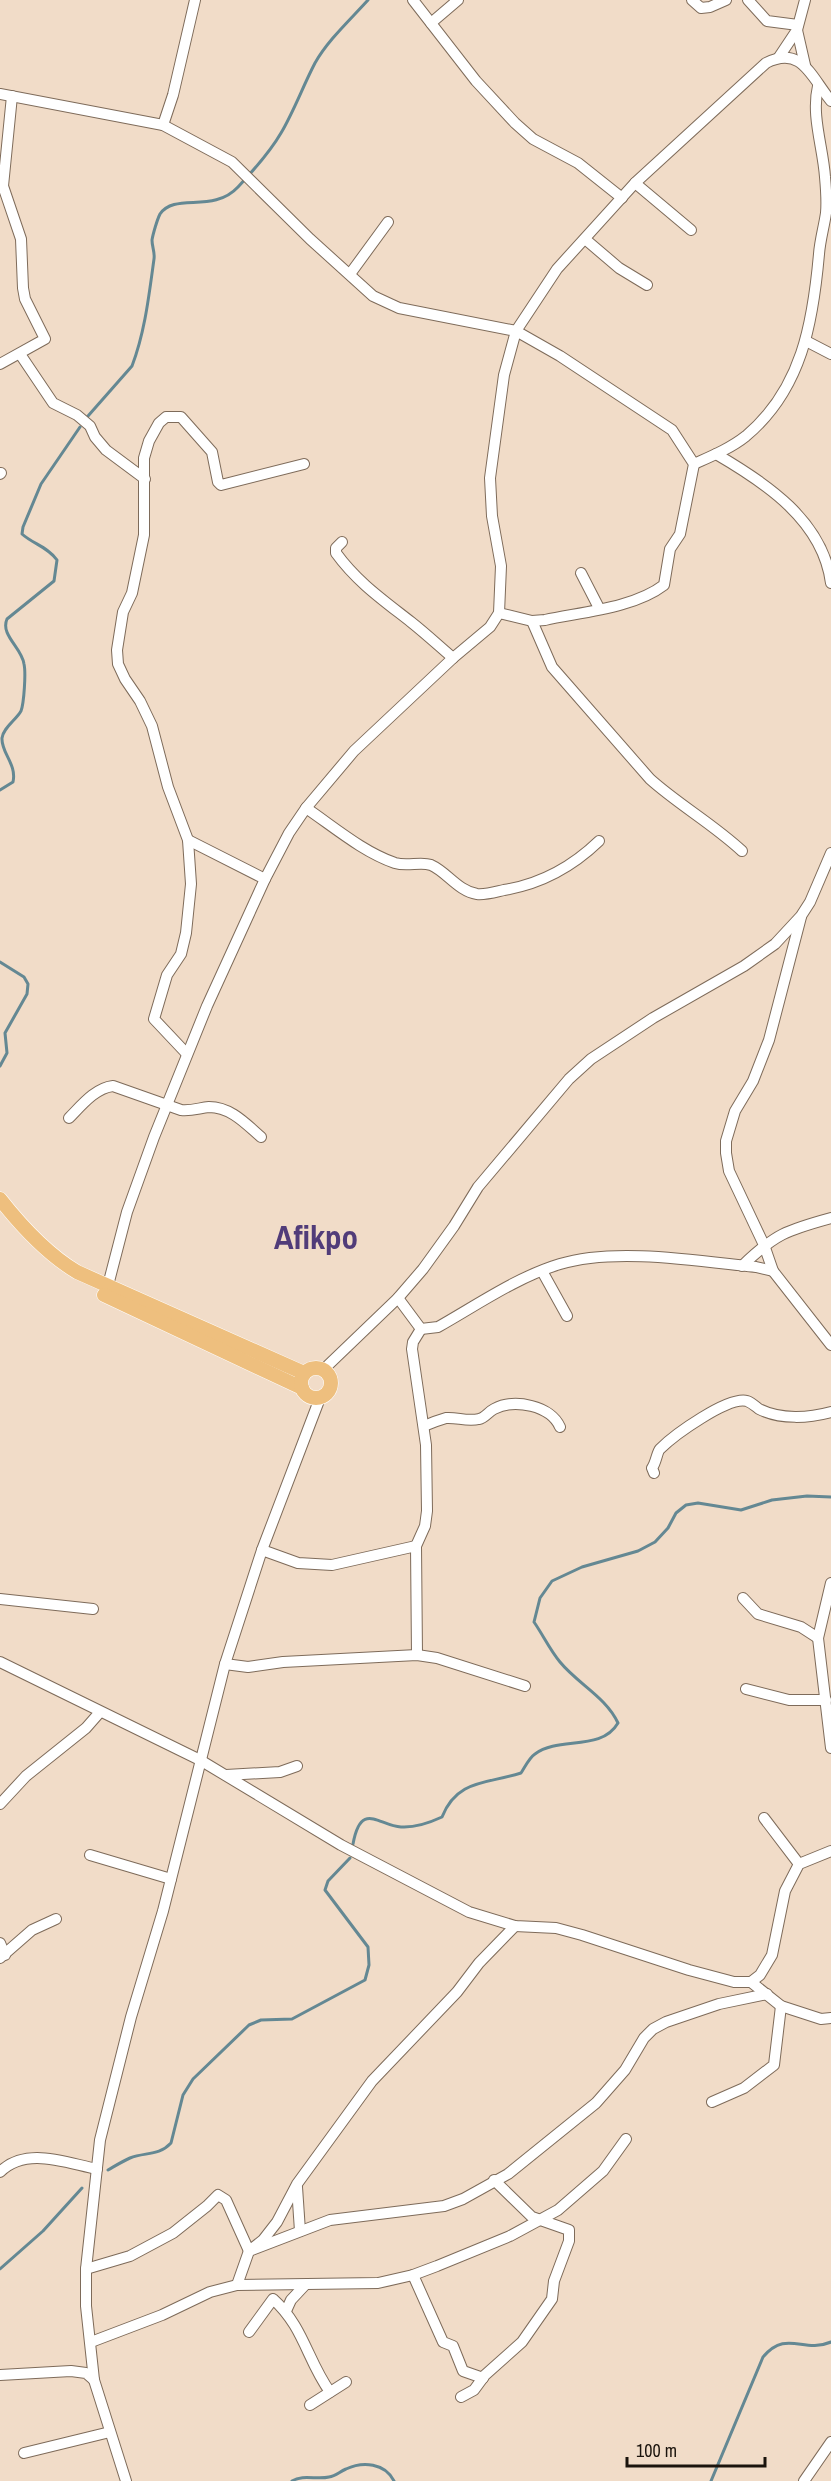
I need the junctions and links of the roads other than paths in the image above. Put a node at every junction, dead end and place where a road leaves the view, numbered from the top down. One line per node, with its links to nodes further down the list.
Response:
1 (195, 0): 16 (street)
2 (413, 0): 8 (street)
3 (458, 0): 8 (street)
4 (692, 0): 5 (street)
5 (726, 0)
6 (748, 0): 9 (street)
7 (805, 0): 9 (street)
8 (431, 23): 18 (street)
9 (797, 27): 10 (street); 11 (street)
10 (779, 57): 11 (street); 17 (street)
11 (805, 65): 12 (street)
12 (819, 86): 15 (street); 25 (street)
13 (0, 94): 14 (street)
14 (12, 96): 16 (street); 26 (street)
15 (831, 101)
16 (164, 125): 22 (street)
17 (634, 183): 18 (street); 20 (street)
18 (622, 198): 21 (street)
19 (388, 222): 22 (street)
20 (692, 230)
21 (585, 239): 23 (street); 24 (street)
22 (350, 274): 24 (street)
23 (647, 285)
24 (516, 331): 31 (street); 37 (street)
25 (806, 341): 27 (street); 29 (street)
26 (20, 354): 28 (street); 32 (street)
27 (831, 354)
28 (0, 364)
29 (716, 454): 31 (street); 35 (street)
30 (304, 464): 32 (street)
31 (694, 464): 36 (street)
32 (145, 479): 41 (street)
33 (342, 542): 39 (street)
34 (581, 573): 36 (street)
35 (831, 584)
36 (599, 609): 38 (street)
37 (499, 613): 38 (street); 39 (street)
38 (532, 621): 43 (street)
39 (453, 658): 40 (street)
40 (306, 808): 42 (street); 45 (street)
41 (188, 840): 45 (street); 49 (street)
42 (599, 841)
43 (742, 851)
44 (831, 853): 46 (street)
45 (265, 879): 49 (street)
46 (801, 916): 47 (street); 48 (street)
47 (767, 950): 48 (street); 61 (street)
48 (790, 957): 56 (street)
49 (187, 1054): 50 (street)
50 (167, 1105): 51 (street); 52 (street); 60 (street)
51 (69, 1118)
52 (261, 1137)
53 (0, 1199): 60 (main road)
54 (0, 1213): 60 (main road)
55 (831, 1218): 56 (street)
56 (764, 1245): 57 (street); 59 (street)
57 (742, 1266): 58 (street); 59 (street)
58 (542, 1271): 62 (street); 63 (street)
59 (773, 1271): 64 (street)
60 (107, 1291): 66 (main road); 67 (main road)
61 (398, 1298): 63 (street); 65 (street)
62 (567, 1316)
63 (421, 1329): 70 (street)
64 (831, 1345)
65 (323, 1370): 66 (main road); 68 (main road)
66 (304, 1373): 67 (main road)
67 (302, 1388): 68 (main road)
68 (320, 1398): 74 (street)
69 (831, 1412): 72 (street)
70 (424, 1426): 71 (street); 73 (street)
71 (560, 1427)
72 (654, 1473)
73 (416, 1546): 74 (street); 80 (street)
74 (262, 1550): 82 (street)
75 (831, 1583): 79 (street)
76 (743, 1598): 79 (street)
77 (0, 1599): 78 (street)
78 (93, 1609)
79 (818, 1638): 85 (street)
80 (417, 1655): 82 (street); 83 (street)
81 (0, 1662): 86 (street)
82 (225, 1664): 88 (street)
83 (525, 1686)
84 (746, 1689): 85 (street)
85 (826, 1700): 87 (street)
86 (100, 1712): 88 (street); 91 (street)
87 (831, 1748)
88 (201, 1760): 90 (street); 96 (street)
89 (297, 1766): 90 (street)
90 (226, 1775): 98 (street)
91 (0, 1804)
92 (765, 1818): 95 (street)
93 (831, 1851): 95 (street)
94 (90, 1855): 96 (street)
95 (799, 1864): 101 (street)
96 (171, 1879): 107 (street)
97 (56, 1919): 100 (street)
98 (515, 1926): 101 (street); 110 (street)
99 (0, 1943): 100 (street)
100 (2, 1956)
101 (752, 1982): 102 (street)
102 (767, 1994): 103 (street); 109 (street)
103 (781, 2006): 104 (street); 105 (street)
104 (831, 2018)
105 (712, 2102)
106 (626, 2139): 111 (street)
107 (97, 2169): 108 (street); 114 (street)
108 (0, 2172)
109 (494, 2180): 111 (street); 112 (street)
110 (297, 2184): 112 (street); 113 (street)
111 (541, 2219): 115 (street); 124 (street)
112 (300, 2231): 113 (street)
113 (249, 2251): 114 (street); 116 (street)
114 (86, 2269): 122 (street)
115 (413, 2275): 118 (street); 124 (street)
116 (237, 2285): 117 (street); 122 (street)
117 (275, 2285): 118 (street); 119 (street)
118 (305, 2285): 120 (street)
119 (273, 2299): 120 (street); 121 (street)
120 (286, 2311): 127 (street)
121 (249, 2332)
122 (92, 2342): 125 (street)
123 (0, 2375): 125 (street)
124 (483, 2378): 128 (street)
125 (94, 2380): 130 (street)
126 (346, 2382): 127 (street)
127 (330, 2392): 129 (street)
128 (461, 2397)
129 (310, 2404)
130 (110, 2432): 132 (street); 133 (street)
131 (831, 2442): 134 (street)
132 (24, 2453)
133 (126, 2481)
134 (804, 2481)

